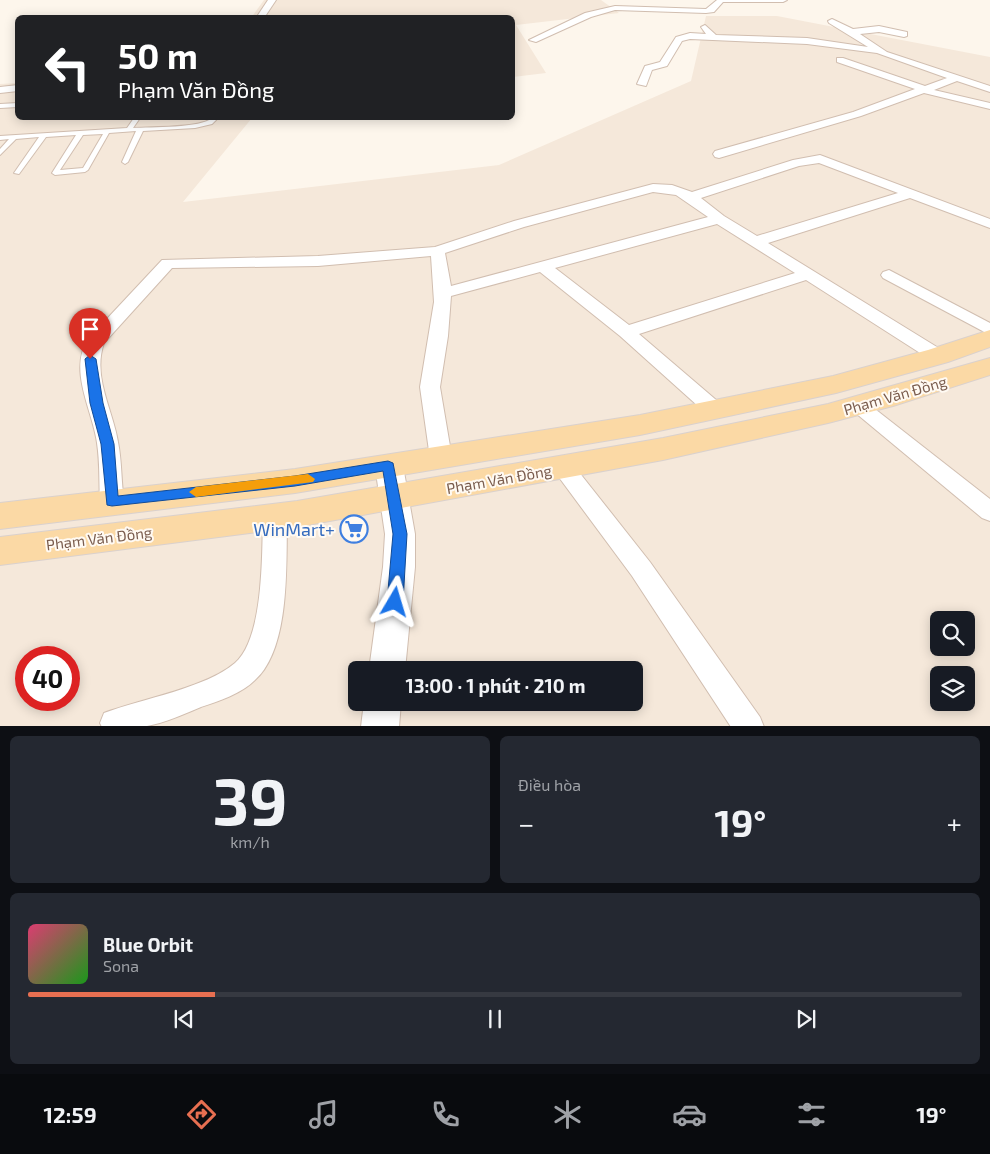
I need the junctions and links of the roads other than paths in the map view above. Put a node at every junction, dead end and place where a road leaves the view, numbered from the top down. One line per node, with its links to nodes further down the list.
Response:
1 (272, 0): 3 (street)
2 (783, 0): 9 (street)
3 (262, 15)
4 (832, 21): 6 (street)
5 (705, 27): 8 (street)
6 (852, 32): 7 (street); 10 (street)
7 (904, 34)
8 (713, 37): 10 (street); 13 (street)
9 (533, 40)
10 (879, 51): 12 (street)
11 (840, 60): 17 (street)
12 (957, 78): 15 (street); 17 (street)
13 (642, 84)
14 (15, 88): 16 (street)
15 (990, 89)
16 (0, 90)
17 (923, 90): 20 (street); 31 (street)
18 (15, 105): 19 (lane)
19 (0, 106)
20 (990, 106)
21 (136, 120): 23 (lane)
22 (213, 120): 24 (lane)
23 (129, 130): 24 (lane); 25 (lane)
24 (140, 130): 32 (lane)
25 (107, 132): 26 (lane); 26 (lane)
26 (81, 133): 27 (lane)
27 (44, 135): 28 (lane); 33 (lane)
28 (14, 137): 29 (lane); 30 (lane)
29 (0, 138)
30 (0, 153)
31 (719, 154)
32 (125, 162)
33 (17, 174)
34 (913, 193): 35 (street); 37 (street); 38 (street)
35 (692, 197): 36 (street); 39 (street)
36 (719, 219): 38 (street); 40 (street)
37 (990, 224)
38 (755, 242): 41 (street)
39 (438, 251): 43 (street); 55 (street)
40 (544, 268): 43 (street); 45 (street)
41 (806, 275): 45 (street); 47 (street)
42 (889, 276): 44 (street)
43 (444, 293): 51 (street)
44 (990, 330)
45 (626, 332): 50 (street)
46 (990, 338): 47 (main road, Phạm Văn Đồng)
47 (938, 356): 50 (main road, Phạm Văn Đồng)
48 (990, 366): 49 (main road, Phạm Văn Đồng)
49 (859, 406): 53 (main road, Phạm Văn Đồng); 56 (street)
50 (715, 410): 51 (main road, Phạm Văn Đồng)
51 (441, 458): 52 (main road, Phạm Văn Đồng)
52 (388, 466): 54 (street); 55 (main road, Phạm Văn Đồng)
53 (563, 467): 54 (main road, Phạm Văn Đồng); 64 (street)
54 (394, 497): 58 (main road, Phạm Văn Đồng); 60 (street)
55 (112, 501): 57 (main road, Phạm Văn Đồng)
56 (990, 512)
57 (0, 516)
58 (275, 516): 59 (main road, Phạm Văn Đồng); 62 (street)
59 (0, 551)
60 (388, 661)
61 (382, 711): 63 (street)
62 (116, 723)
63 (380, 726)
64 (749, 726)

